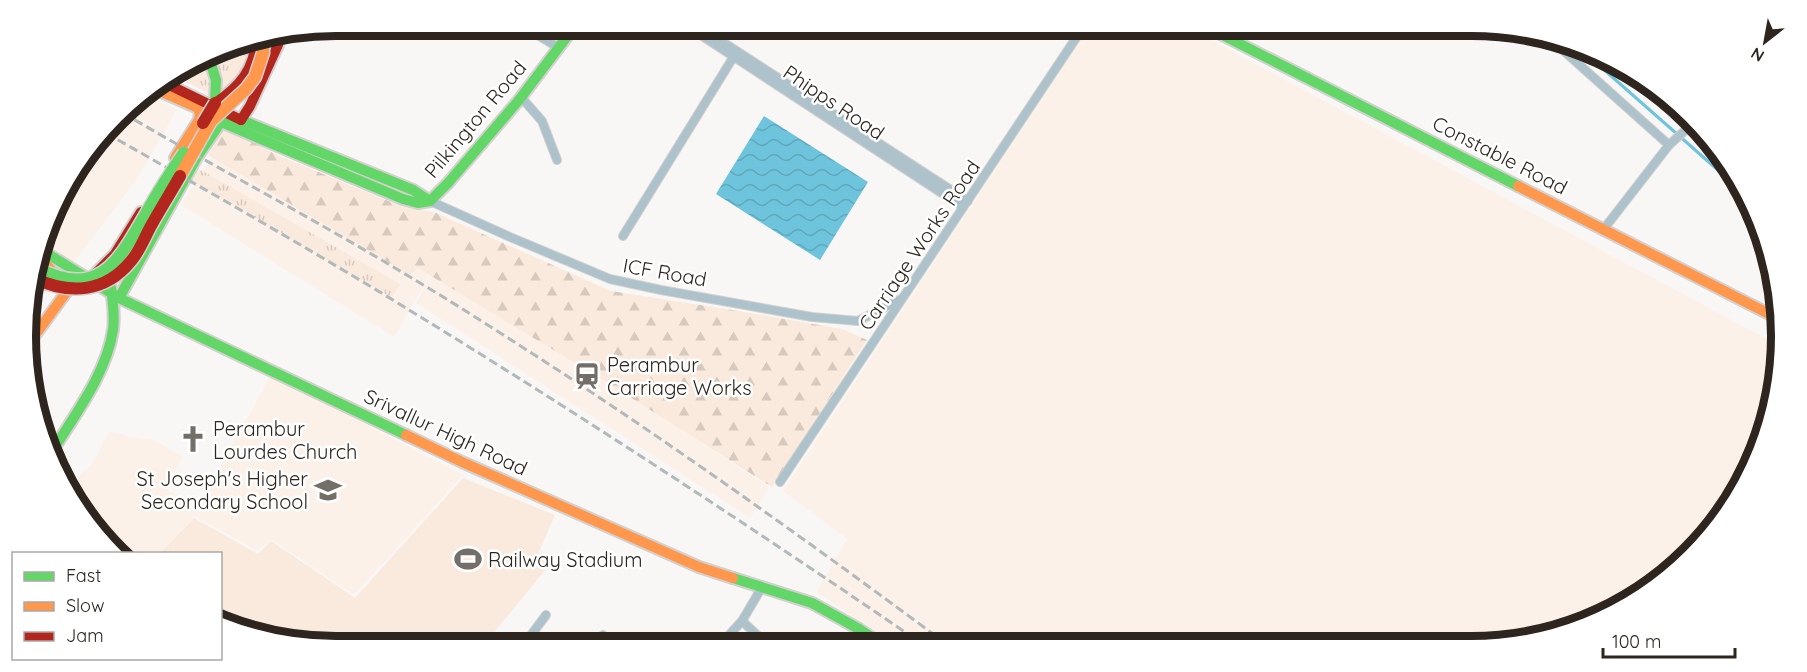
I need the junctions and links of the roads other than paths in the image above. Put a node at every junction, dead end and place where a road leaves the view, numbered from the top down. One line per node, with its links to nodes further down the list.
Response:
1 (539, 36): 10 (street)
2 (568, 36): 10 (street, Pilkington Road)
3 (703, 36): 13 (street, Phipps Road)
4 (713, 36): 26 (street, Phipps Road)
5 (1077, 36): 26 (street, Carriage Works Road)
6 (1225, 36): 27 (street, Constable Road)
7 (278, 42): 20 (street)
8 (263, 45): 34 (street, bridge)
9 (255, 47): 19 (street)
10 (559, 48): 18 (street, Pilkington Road)
11 (1564, 51): 14 (street)
12 (1575, 55): 14 (street)
13 (734, 56): 26 (street, Phipps Road); 28 (street)
14 (1572, 58): 23 (street)
15 (211, 63): 19 (street)
16 (171, 86): 20 (street)
17 (162, 92): 31 (street)
18 (521, 97): 24 (street); 25 (street, Pilkington Road)
19 (215, 103): 32 (street, bridge)
20 (241, 120): 21 (street); 25 (street)
21 (221, 122): 25 (street, Pilkington Road); 35 (street)
22 (1687, 128): 23 (street)
23 (1669, 145): 27 (street)
24 (557, 160)
25 (430, 201): 36 (street, ICF Road)
26 (966, 204): 36 (street, Carriage Works Road)
27 (1603, 230): 38 (street, Constable Road)
28 (623, 236)
29 (47, 254): 33 (street, Srivallur High Road)
30 (45, 263): 37 (street)
31 (105, 264): 33 (street); 35 (street)
32 (43, 271)
33 (80, 280): 35 (street, Srivallur High Road); 37 (street)
34 (41, 281)
35 (115, 296): 40 (street); 42 (street, Srivallur High Road)
36 (903, 298): 41 (street, Carriage Works Road)
37 (60, 301): 39 (street)
38 (1770, 314)
39 (36, 334)
40 (57, 444)
41 (780, 482)
42 (762, 587): 44 (street); 48 (street, Srivallur High Road)
43 (546, 615): 45 (street)
44 (742, 621): 46 (street); 47 (street)
45 (530, 636)
46 (728, 636)
47 (759, 636)
48 (870, 636)

